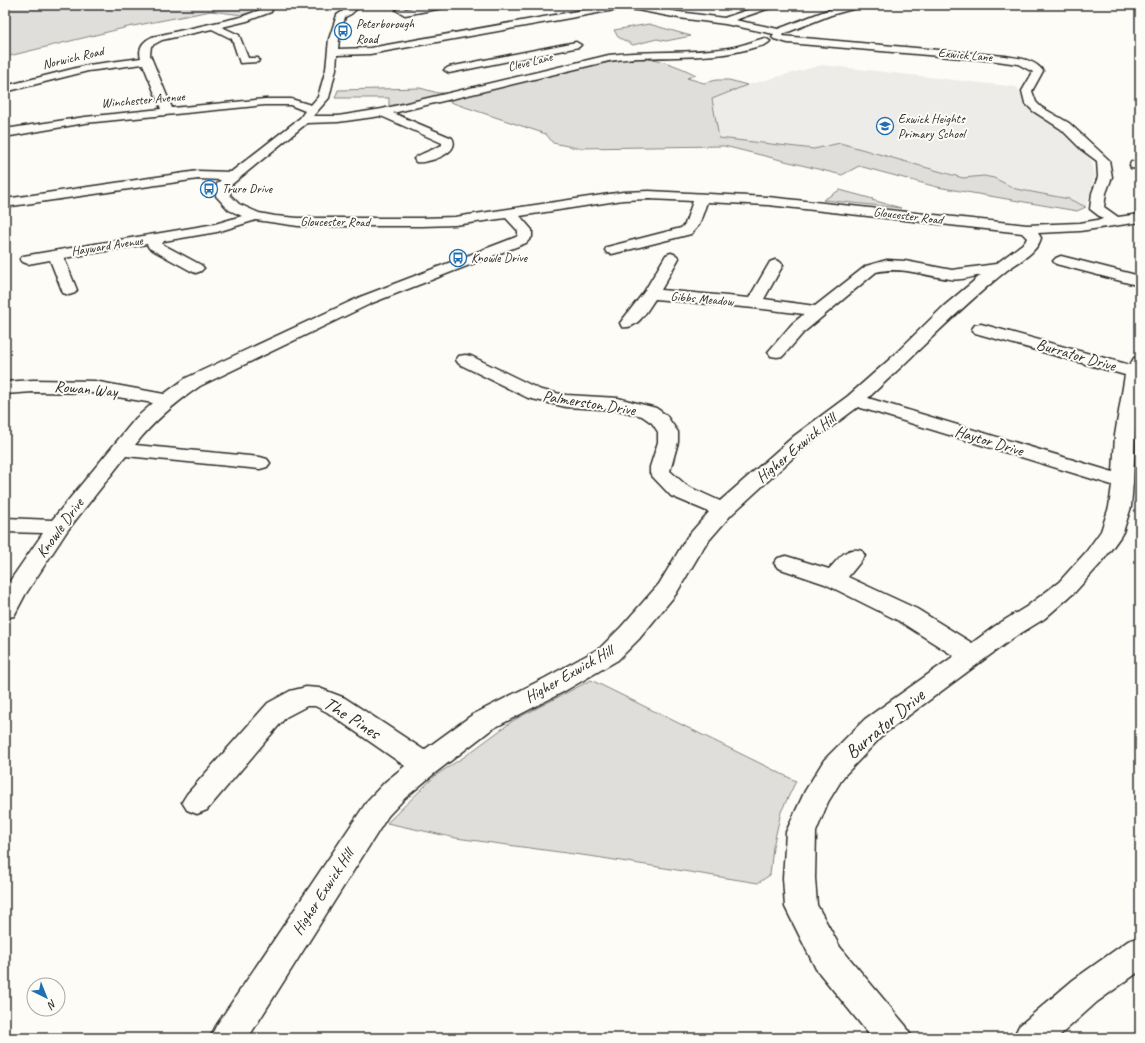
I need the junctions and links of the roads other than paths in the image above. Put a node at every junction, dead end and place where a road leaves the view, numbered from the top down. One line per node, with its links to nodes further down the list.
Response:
1 (357, 5): 15 (street, Gloucester Road)
2 (443, 5): 6 (street)
3 (770, 5): 7 (street)
4 (857, 5): 9 (street)
5 (268, 10): 8 (street)
6 (404, 12)
7 (725, 21): 9 (street); 10 (street)
8 (214, 26): 17 (street); 18 (street)
9 (779, 32): 36 (street, Exwick Lane)
10 (467, 33): 11 (street); 15 (street)
11 (488, 41)
12 (765, 41): 26 (street, Cleve Lane)
13 (569, 48): 16 (street)
14 (509, 49): 16 (street)
15 (334, 52): 23 (street, Gloucester Road)
16 (523, 55): 19 (street)
17 (147, 60): 22 (street, Norwich Road); 25 (street)
18 (233, 62)
19 (463, 67): 20 (street); 21 (street)
20 (449, 70)
21 (474, 71)
22 (5, 89)
23 (324, 90): 24 (street, Winchester Avenue); 27 (street, Gloucester Road)
24 (284, 101): 25 (street, Winchester Avenue); 27 (street, Winchester Avenue)
25 (168, 112): 28 (street, Winchester Avenue)
26 (382, 112): 27 (street, Cleve Lane); 29 (street)
27 (308, 115): 30 (street, Gloucester Road)
28 (5, 133)
29 (420, 159)
30 (233, 176): 32 (street); 34 (street, Gloucester Road)
31 (701, 198): 33 (street, Gloucester Road); 37 (street, Gloucester Road); 39 (street)
32 (5, 204)
33 (510, 213): 34 (street, Gloucester Road); 60 (street, Knowle Drive)
34 (254, 216): 38 (street, Hayward Avenue)
35 (1140, 218): 36 (street, Gloucester Road)
36 (1115, 221): 37 (street, Gloucester Road)
37 (1027, 230): 46 (street, Higher Exwick Hill)
38 (159, 238): 40 (street, Hayward Avenue); 45 (street, Hayward Avenue)
39 (612, 250)
40 (55, 254): 42 (street, Hayward Avenue); 48 (street, Hayward Avenue)
41 (671, 258): 49 (street, Gibbs Meadow)
42 (28, 259)
43 (1061, 261): 47 (street)
44 (775, 264): 50 (street, Gibbs Meadow)
45 (187, 267)
46 (1001, 268): 51 (street); 61 (street, Higher Exwick Hill)
47 (1140, 282)
48 (70, 290)
49 (651, 294): 50 (street, Gibbs Meadow); 52 (street, Gibbs Meadow)
50 (754, 303): 51 (street, Gibbs Meadow)
51 (818, 311): 56 (street)
52 (628, 323)
53 (1031, 326): 55 (street, Burrator Drive)
54 (981, 329): 55 (street, Burrator Drive)
55 (1017, 339): 58 (street, Burrator Drive)
56 (777, 352)
57 (465, 360): 65 (street, Palmerston Drive)
58 (1138, 367): 64 (street, Burrator Drive)
59 (5, 388): 60 (street, Rowan Way)
60 (167, 400): 62 (street, Knowle Drive)
61 (855, 400): 64 (street, Haytor Drive); 65 (street, Higher Exwick Hill)
62 (121, 450): 63 (street); 67 (street, Knowle Drive)
63 (260, 464)
64 (1124, 482): 72 (street, Burrator Drive)
65 (723, 510): 73 (street, Higher Exwick Hill)
66 (5, 525): 67 (street)
67 (58, 528): 71 (street, Knowle Drive)
68 (854, 556): 70 (street)
69 (786, 563): 70 (street)
70 (833, 579): 72 (street)
71 (5, 610)
72 (972, 655): 77 (street, Burrator Drive)
73 (424, 765): 74 (street, The Pines); 76 (street, Higher Exwick Hill)
74 (197, 802)
75 (1140, 952): 78 (street)
76 (228, 1038)
77 (894, 1038)
78 (1031, 1038)

